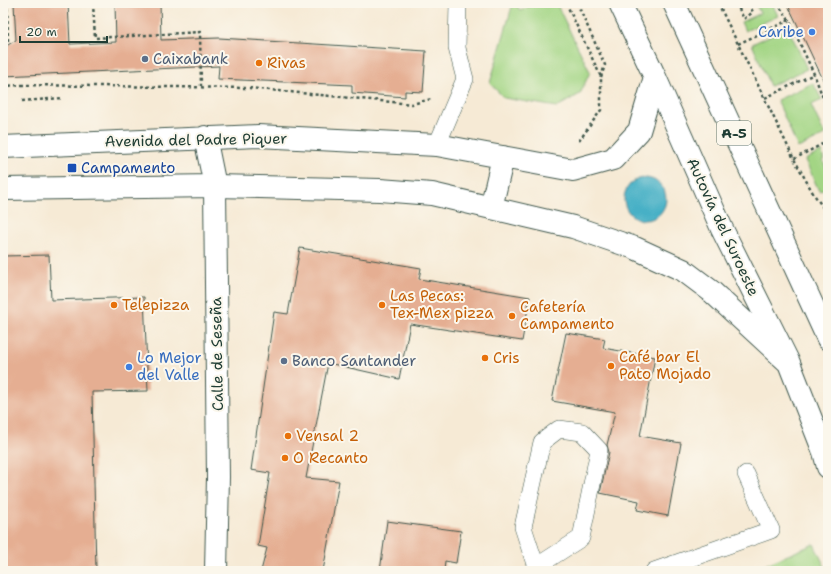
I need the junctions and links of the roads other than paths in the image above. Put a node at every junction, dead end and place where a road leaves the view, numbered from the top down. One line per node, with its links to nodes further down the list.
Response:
1 (458, 3): 6 (lane)
2 (620, 3): 4 (main road, Autovía del Suroeste)
3 (674, 3): 12 (main road, A-5)
4 (654, 77): 8 (main road, Avenida del Padre Piquer); 13 (main road, Autovía del Suroeste)
5 (205, 137): 6 (main road, Avenida del Padre Piquer); 7 (main road, Avenida del Padre Piquer); 9 (main road, Calle de Seseña)
6 (437, 145): 8 (main road, Avenida del Padre Piquer)
7 (3, 147)
8 (503, 157): 11 (main road)
9 (215, 186): 10 (main road); 11 (main road); 17 (main road, Calle de Seseña)
10 (3, 189)
11 (491, 208): 13 (main road)
12 (828, 339)
13 (789, 363): 14 (main road, Autovía del Suroeste)
14 (826, 460)
15 (746, 474): 18 (lane)
16 (535, 569): 16 (lane)
17 (216, 571)
18 (654, 571)

